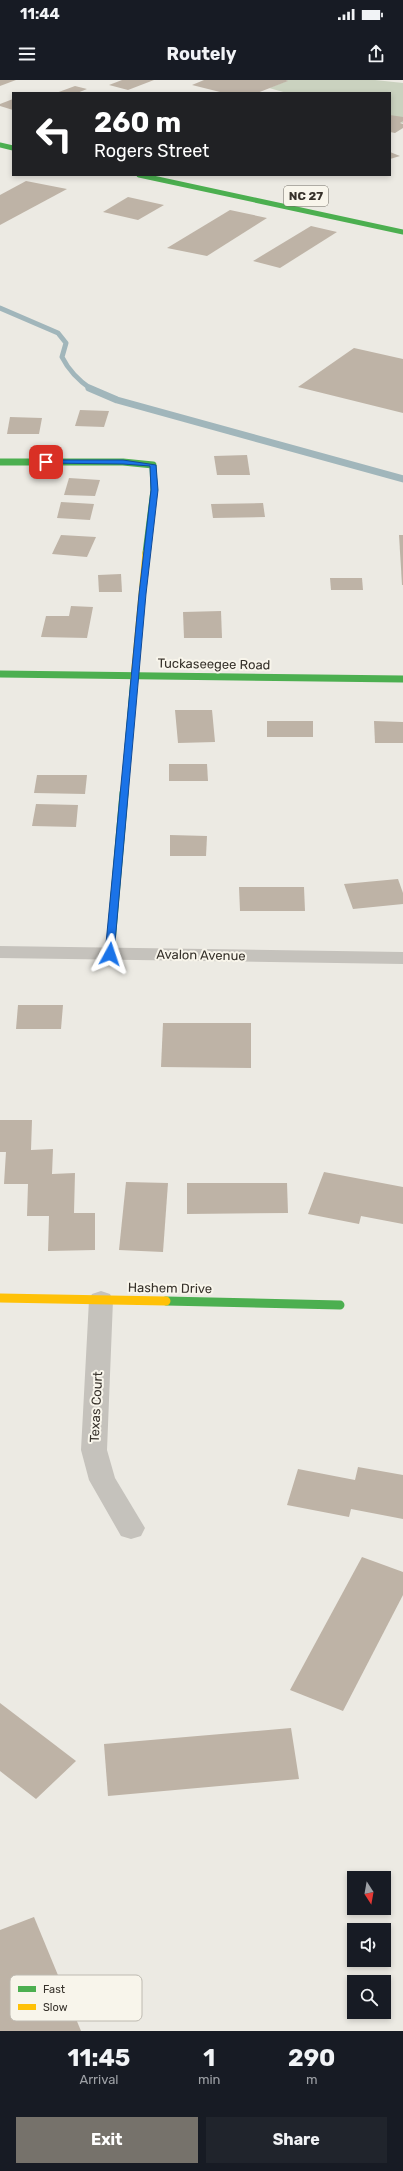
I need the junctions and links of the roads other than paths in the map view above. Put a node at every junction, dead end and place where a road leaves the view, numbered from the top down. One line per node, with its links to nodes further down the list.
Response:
1 (0, 145): 2 (street)
2 (12, 148)
3 (144, 176): 4 (street, NC 27)
4 (401, 230)
5 (0, 462): 7 (street)
6 (0, 674): 7 (street, Tuckaseegee Road)
7 (135, 676): 8 (street, Tuckaseegee Road); 10 (street)
8 (403, 679)
9 (0, 952): 10 (street, Avalon Avenue)
10 (110, 954): 11 (street, Avalon Avenue)
11 (403, 958)
12 (0, 1298): 13 (street, Hashem Drive)
13 (102, 1300): 14 (street, Hashem Drive); 15 (street, Texas Court)
14 (340, 1305)
15 (131, 1528)

